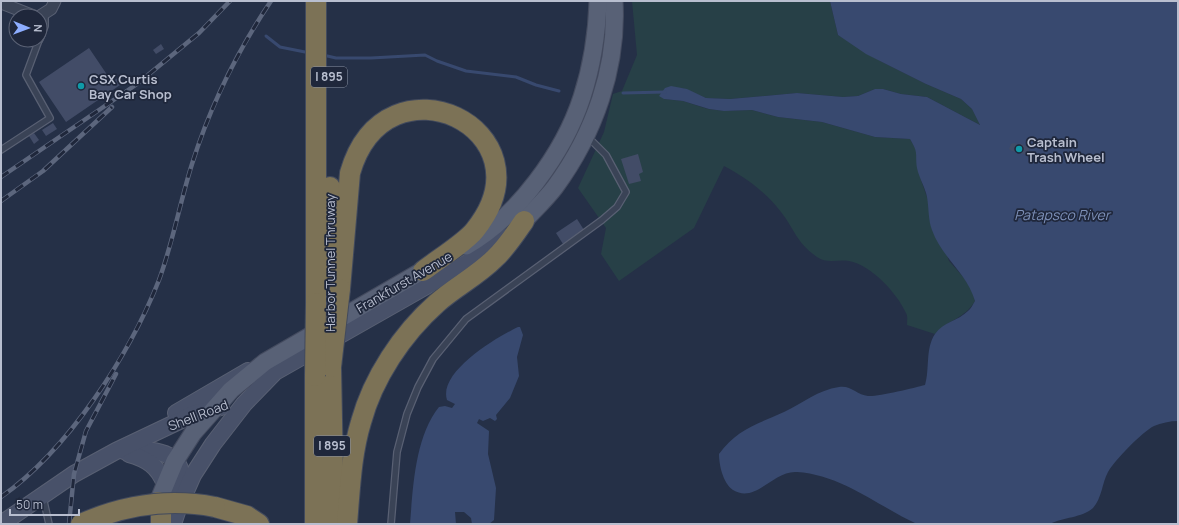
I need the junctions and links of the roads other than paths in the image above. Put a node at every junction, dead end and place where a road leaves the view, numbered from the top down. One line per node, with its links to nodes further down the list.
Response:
1 (55, 1): 8 (street)
2 (316, 1): 13 (highway, Harbor Tunnel Thruway / I 895)
3 (329, 1): 13 (highway, Harbor Tunnel Thruway / I 895)
4 (598, 1): 9 (main road, Frankfurst Avenue)
5 (614, 1): 11 (main road, Frankfurst Avenue)
6 (1, 3): 7 (street)
7 (16, 8)
8 (48, 11)
9 (597, 23): 11 (main road); 14 (main road, Frankfurst Avenue)
10 (36, 48): 12 (lane)
11 (587, 136): 14 (main road); 15 (main road, Frankfurst Avenue); 35 (lane)
12 (1, 150)
13 (323, 152): 17 (highway, Harbor Tunnel Thruway / I 895)
14 (555, 153): 16 (main road, Frankfurst Avenue)
15 (524, 221): 18 (main road, Frankfurst Avenue); 34 (highway)
16 (423, 271): 17 (highway); 18 (main road, Frankfurst Avenue)
17 (329, 295): 19 (highway, bridge); 19 (highway, Harbor Tunnel Thruway / I 895, bridge)
18 (270, 367): 20 (main road, Frankfurst Avenue); 21 (main road, Shell Road); 25 (main road, Frankfurst Avenue)
19 (323, 372): 32 (highway, Harbor Tunnel Thruway / I 895); 33 (highway, Harbor Tunnel Thruway / I 895)
20 (213, 409): 21 (main road, Shell Road); 22 (main road, Frankfurst Avenue)
21 (116, 451): 22 (main road); 23 (main road); 24 (main road, Shell Road)
22 (175, 461): 23 (main road, Frankfurst Avenue); 25 (main road)
23 (162, 493): 29 (main road, Frankfurst Avenue); 30 (highway)
24 (42, 494): 26 (main road, Shell Road); 27 (lane)
25 (176, 516)
26 (1, 524)
27 (49, 524)
28 (82, 524): 31 (highway, bridge)
29 (152, 524)
30 (161, 524)
31 (259, 524)
32 (315, 524)
33 (334, 524)
34 (347, 524)
35 (391, 524)

